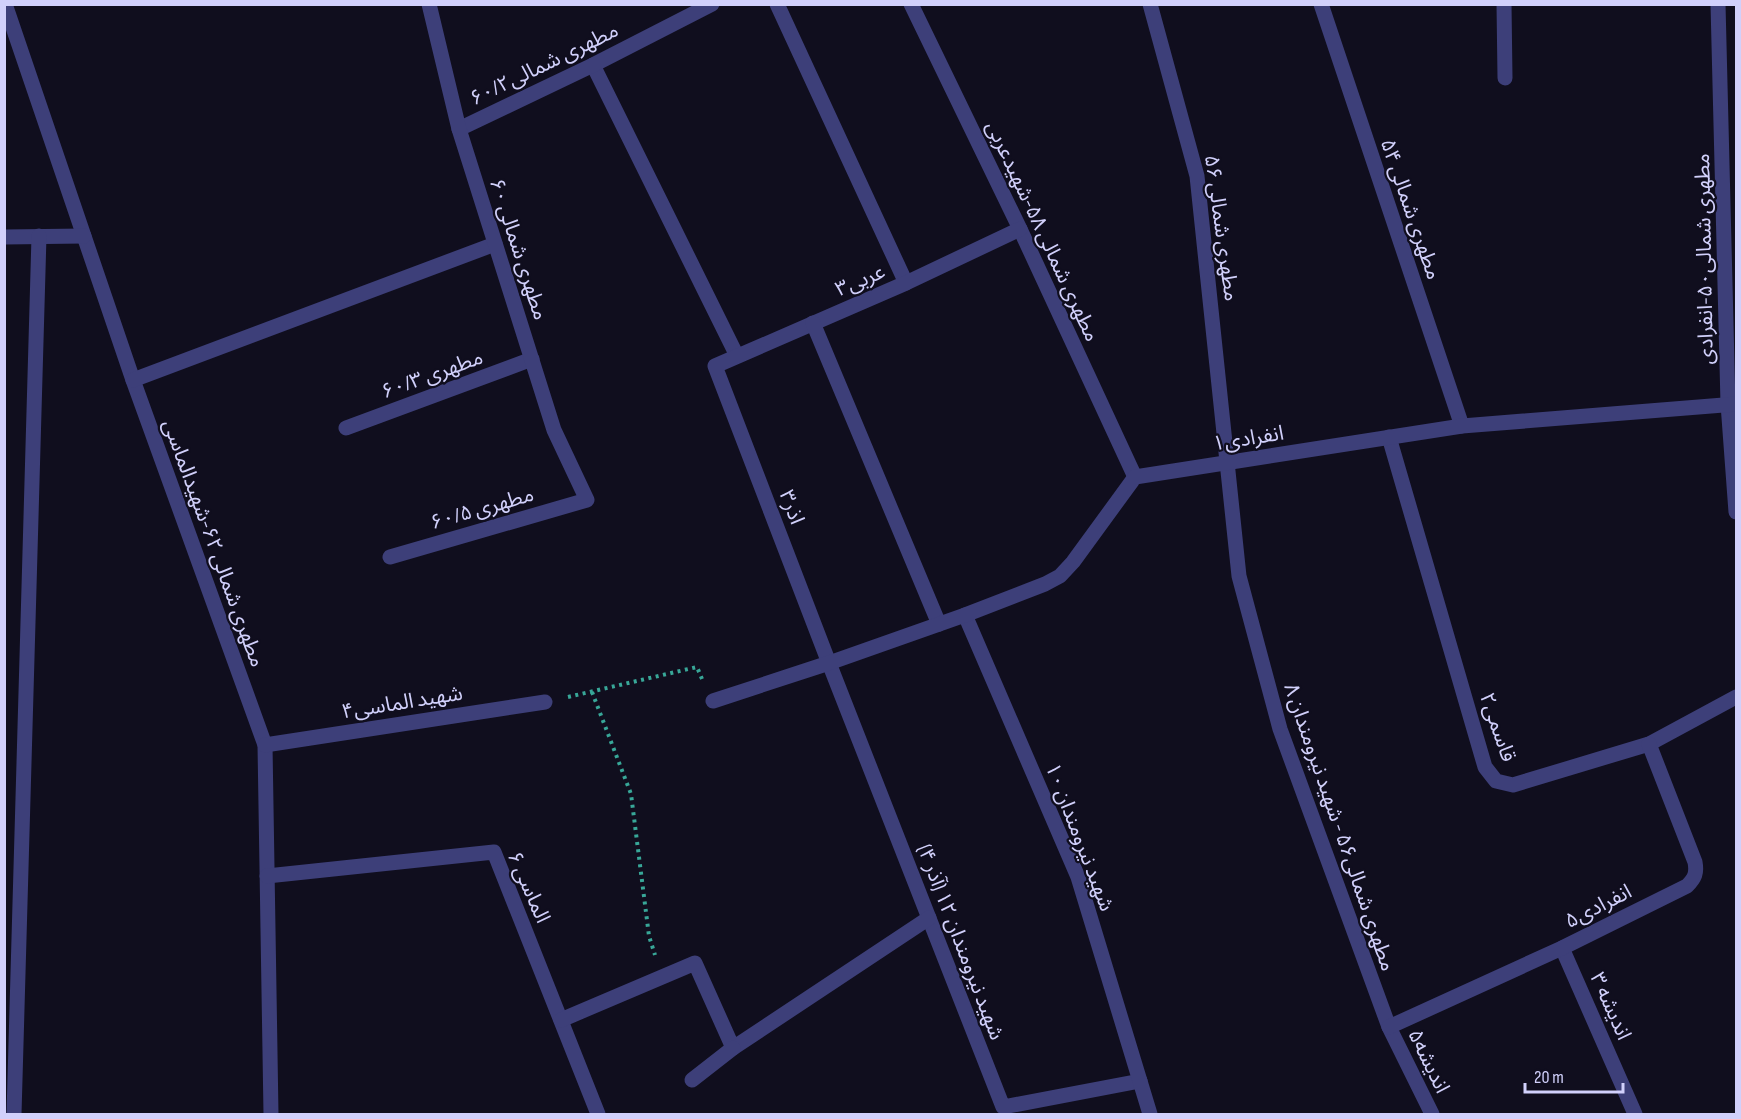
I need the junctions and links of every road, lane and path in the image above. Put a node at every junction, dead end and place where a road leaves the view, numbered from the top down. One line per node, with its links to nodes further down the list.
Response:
1 (5, 4): 15 (street, مطهری شمالی ۶۲-شهیدالماسی)
2 (429, 4): 12 (street, مطهری شمالی ۶۰)
3 (712, 4): 10 (street, مطهری شمالی۶۰/۲)
4 (777, 4): 18 (street)
5 (910, 4): 13 (street, مطهری شمالی ۵۸-شهیدعربی)
6 (1150, 4): 28 (street, مطهری شمالی ۵۶)
7 (1321, 4): 25 (street, مطهری شمالی ۵۴)
8 (1503, 4): 11 (street)
9 (1718, 4): 24 (street, مطهری شمالی۵۰-انفرادی)
10 (593, 65): 12 (street, مطهری شمالی۶۰/۲); 20 (street)
11 (1504, 78)
12 (459, 129): 17 (street, مطهری شمالی ۶۰)
13 (1020, 229): 18 (street, عربی۳); 29 (street, مطهری شمالی ۵۸-شهیدعربی)
14 (39, 236): 15 (street); 16 (street); 51 (street)
15 (84, 236): 23 (street, مطهری شمالی ۶۲-شهیدالماسی)
16 (4, 237)
17 (495, 244): 21 (street, مطهری شمالی ۶۰); 23 (street)
18 (906, 283): 19 (street, عربی۳)
19 (813, 323): 20 (street, عربی۳); 34 (street)
20 (737, 356): 22 (street, عربی۳)
21 (532, 359): 26 (street, مطهری ۶۰/۳); 30 (street, مطهری شمالی ۶۰)
22 (715, 366): 35 (street, اذر۳)
23 (133, 380): 40 (street, مطهری شمالی ۶۲-شهیدالماسی)
24 (1732, 404): 25 (street, انفرادی۱); 31 (street, مطهری شمالی۵۰-انفرادی)
25 (1462, 426): 27 (street, انفرادی۱)
26 (346, 428)
27 (1389, 437): 28 (street, انفرادی۱); 39 (street, قاسمی۲)
28 (1228, 462): 29 (street, انفرادی۱); 46 (street, مطهری شمالی۵۶ - شهید نیرومندان ۸)
29 (1135, 477): 33 (street)
30 (587, 500): 32 (street, مطهری ۶۰/۵)
31 (1737, 512)
32 (390, 557)
33 (965, 615): 34 (street); 49 (street, شهید نیرومندان ۱۰)
34 (939, 624): 35 (street)
35 (829, 663): 38 (street); 42 (street, شهید نیرومندان ۱۲ (آذر ۴))
36 (1737, 697): 39 (street, قاسمی۲)
37 (545, 702): 40 (street, شهید الماسی۴)
38 (713, 702): 44 (path)
39 (1649, 744): 43 (street, انفرادی۵)
40 (265, 745): 41 (street, مطهری شمالی ۶۲-شهیدالماسی)
41 (267, 876): 45 (street, الماسی ۶); 52 (street, مطهری شمالی ۶۲-شهیدالماسی)
42 (929, 918): 47 (street); 50 (street, شهید نیرومندان ۱۲ (آذر ۴))
43 (1562, 948): 46 (street, انفرادی۵); 56 (street, اندیشه ۳)
44 (662, 977): 45 (street); 47 (street)
45 (561, 1020): 53 (street, الماسی ۶)
46 (1389, 1027): 55 (street, اندیشه۵)
47 (733, 1048): 48 (street)
48 (692, 1080)
49 (1140, 1081): 50 (street, شهید نیرومندان ۱۲ (آذر ۴)); 54 (street, شهید نیرومندان ۱۰)
50 (1027, 1108)
51 (14, 1114)
52 (271, 1114)
53 (598, 1114)
54 (1150, 1114)
55 (1432, 1114)
56 (1635, 1114)

